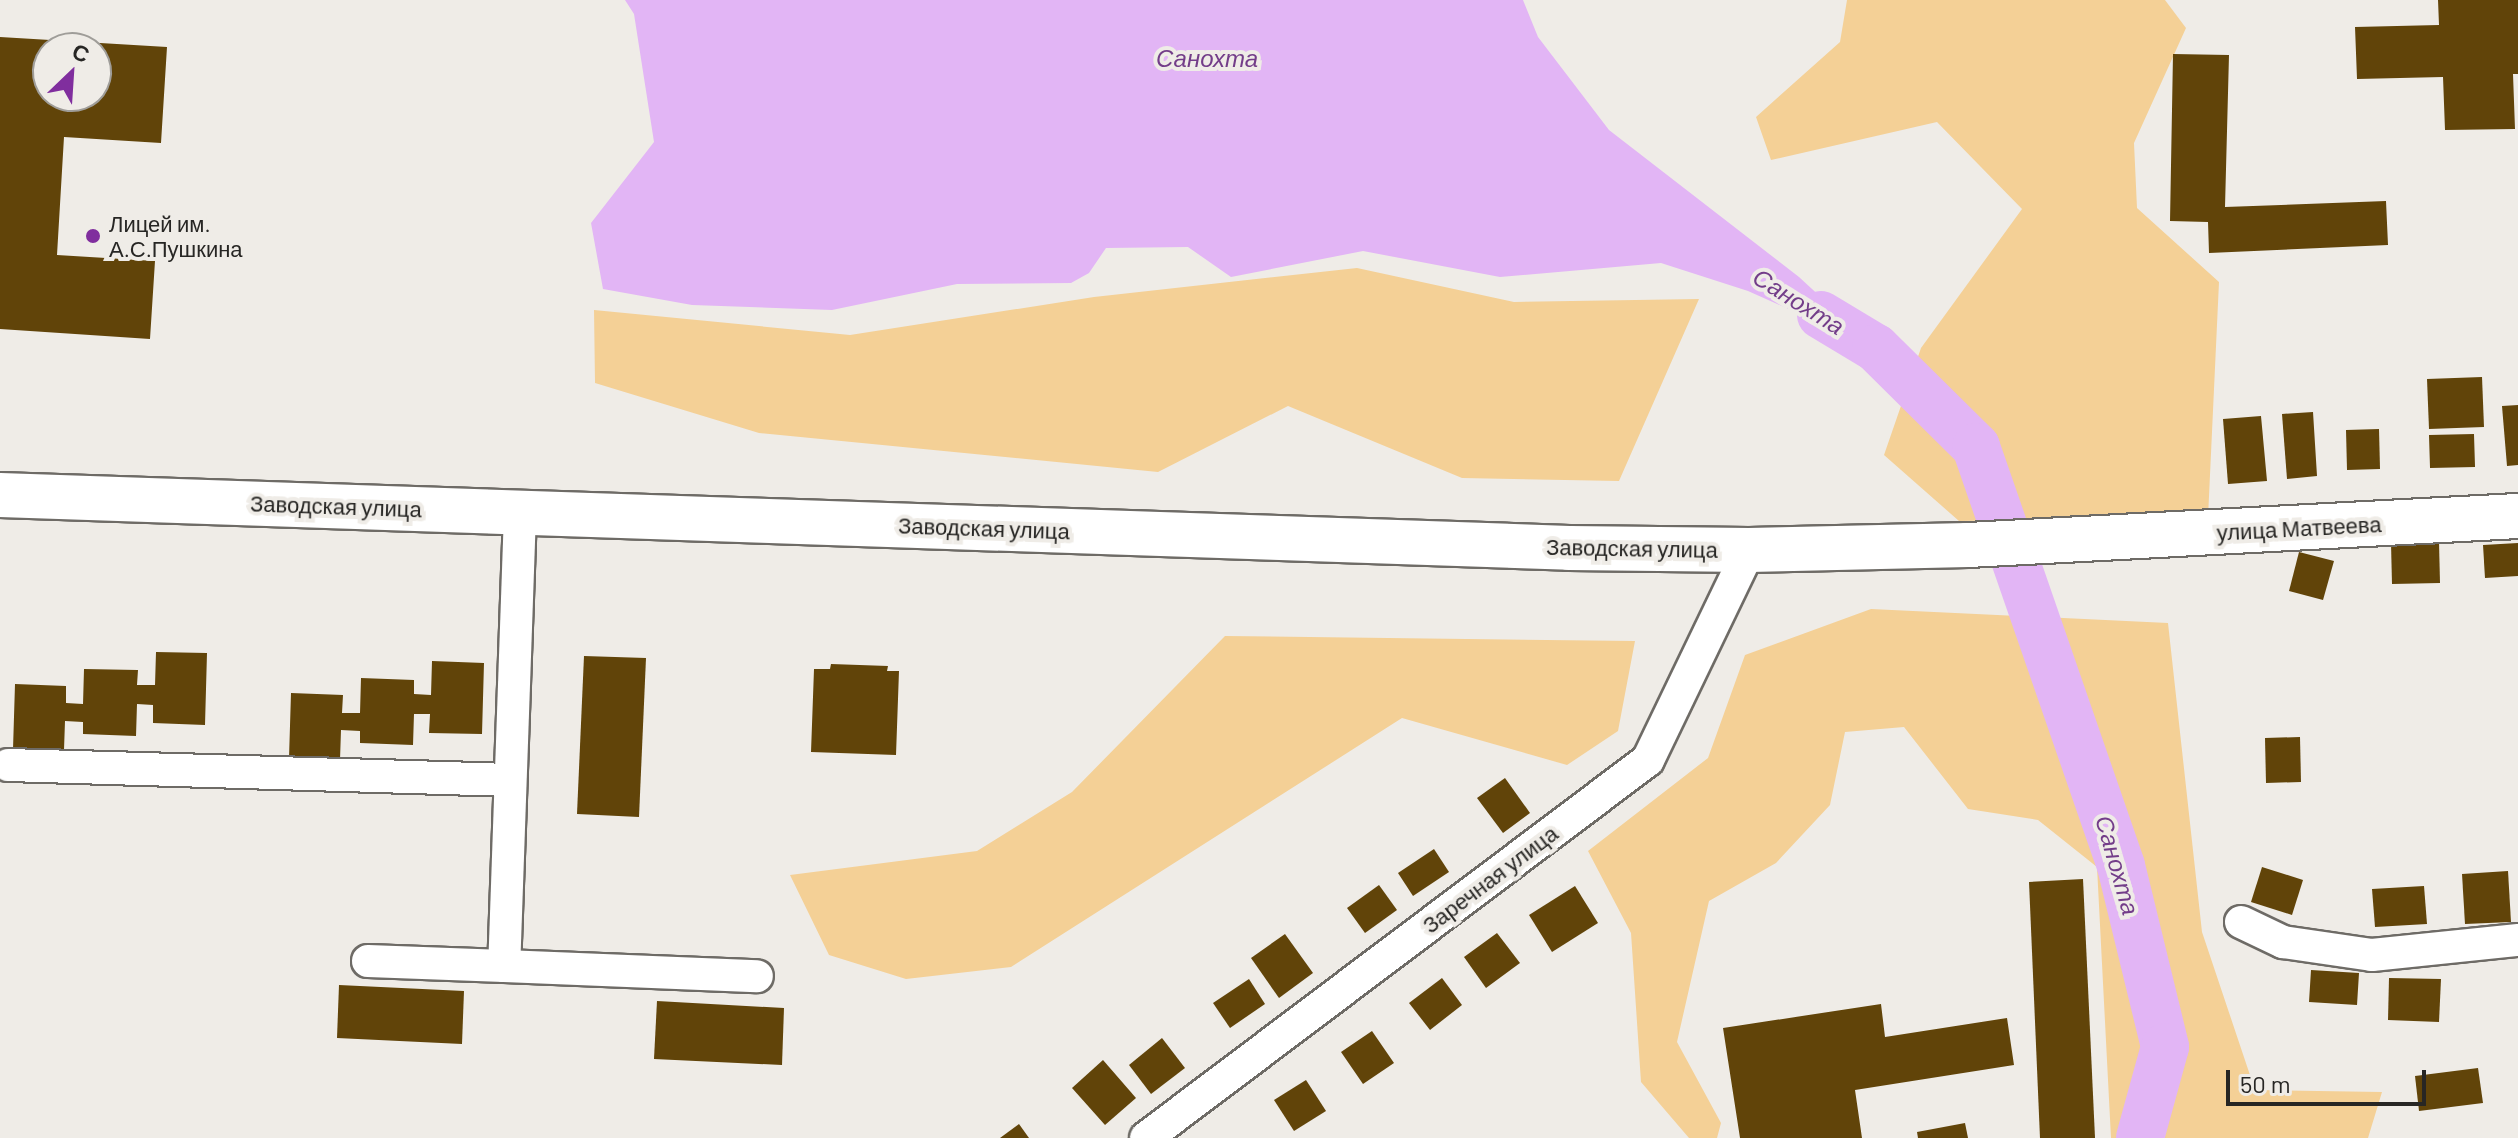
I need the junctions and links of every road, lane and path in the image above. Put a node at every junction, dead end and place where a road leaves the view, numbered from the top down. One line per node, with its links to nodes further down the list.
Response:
1 (0, 495): 2 (main road, Заводская улица)
2 (520, 513): 5 (main road, Заводская улица); 7 (street)
3 (2518, 516): 4 (main road, улица Матвеева)
4 (1968, 545): 5 (main road, Заводская улица)
5 (1749, 550): 13 (street, Заречная улица)
6 (8, 765): 7 (street)
7 (510, 780): 11 (street)
8 (2241, 922): 9 (street)
9 (2518, 940)
10 (368, 961): 11 (street)
11 (504, 966): 12 (street)
12 (757, 976)
13 (1146, 1138)

